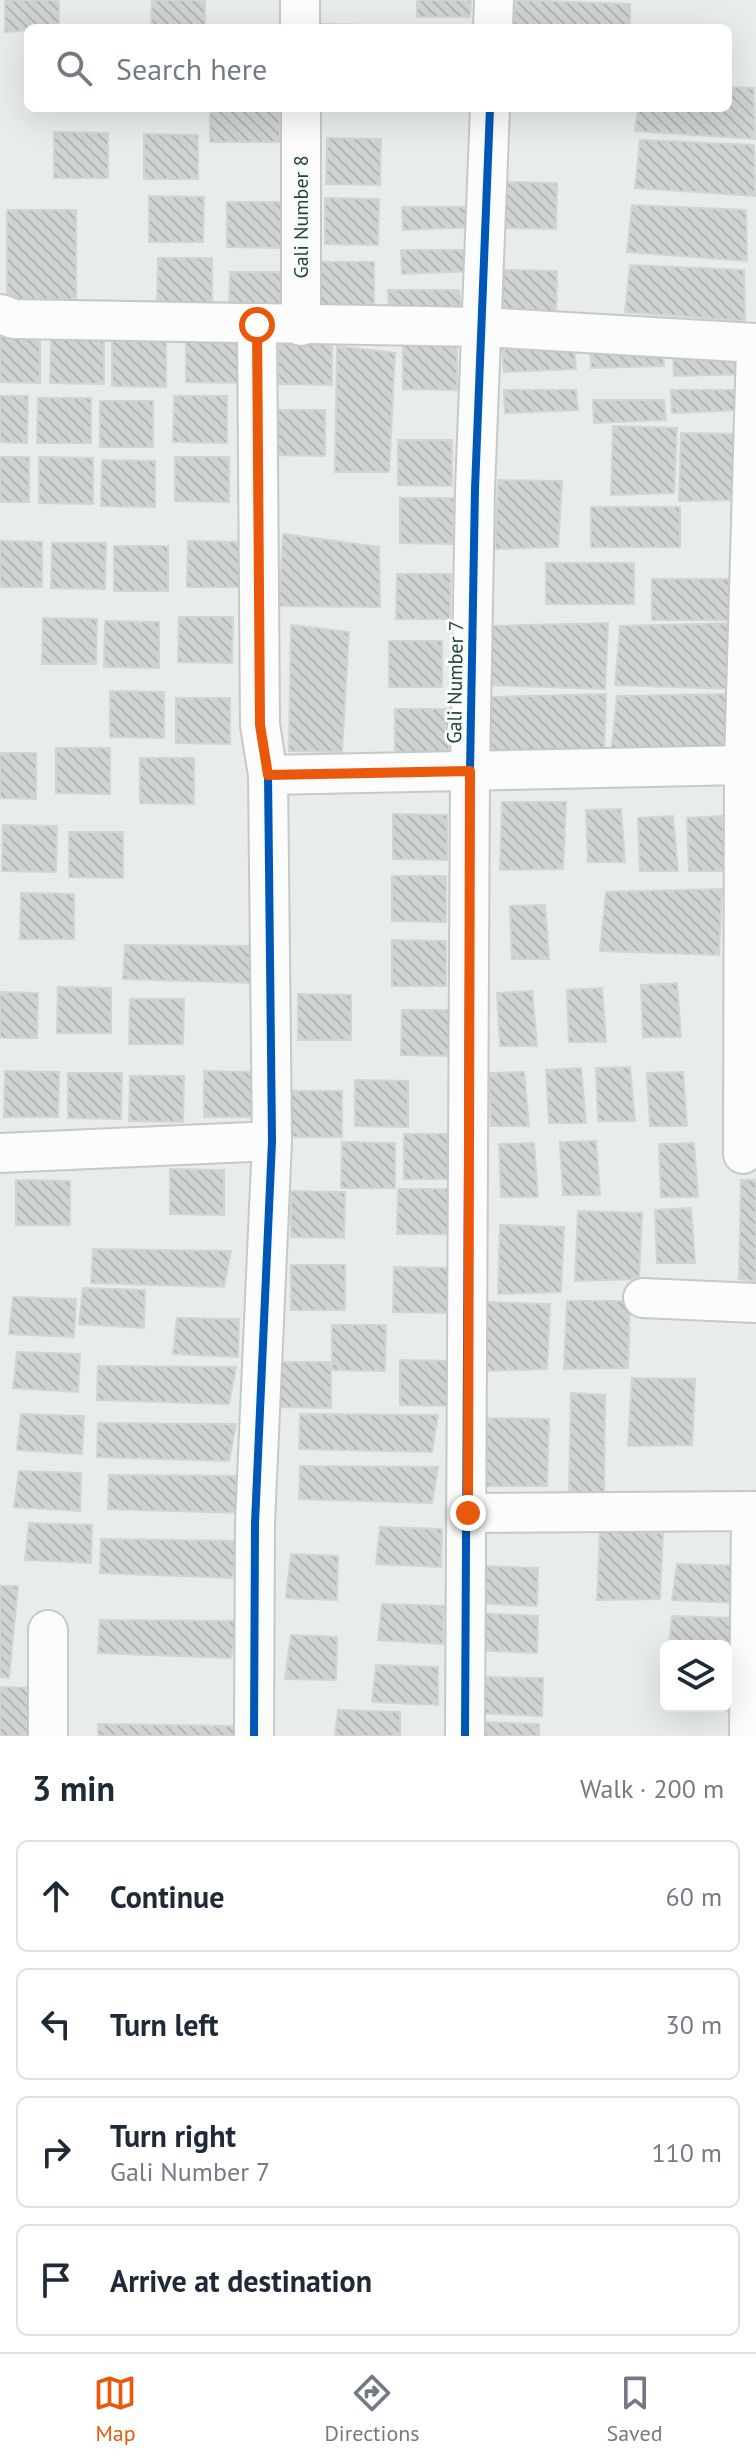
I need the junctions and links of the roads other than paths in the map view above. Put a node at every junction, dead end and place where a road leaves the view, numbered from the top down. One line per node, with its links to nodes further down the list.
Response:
1 (300, 0): 3 (street)
2 (494, 0): 4 (street)
3 (300, 24)
4 (493, 24)
5 (301, 112): 9 (street, Gali Number 8)
6 (490, 112): 10 (street, Gali Number 7)
7 (0, 314): 8 (street)
8 (257, 325): 9 (street); 14 (street)
9 (301, 326): 10 (street)
10 (483, 327): 11 (street); 13 (street, Gali Number 7)
11 (756, 346): 12 (street)
12 (744, 765): 13 (street); 17 (street)
13 (470, 771): 14 (street); 21 (street, Gali Number 7)
14 (268, 775): 15 (street)
15 (272, 1141): 16 (street); 24 (street)
16 (0, 1153)
17 (743, 1154)
18 (643, 1298): 19 (street)
19 (756, 1303)
20 (753, 1511): 21 (street); 26 (street)
21 (468, 1513): 25 (street, Gali Number 7)
22 (48, 1630): 23 (street)
23 (48, 1736)
24 (254, 1736)
25 (465, 1736)
26 (749, 1736)

